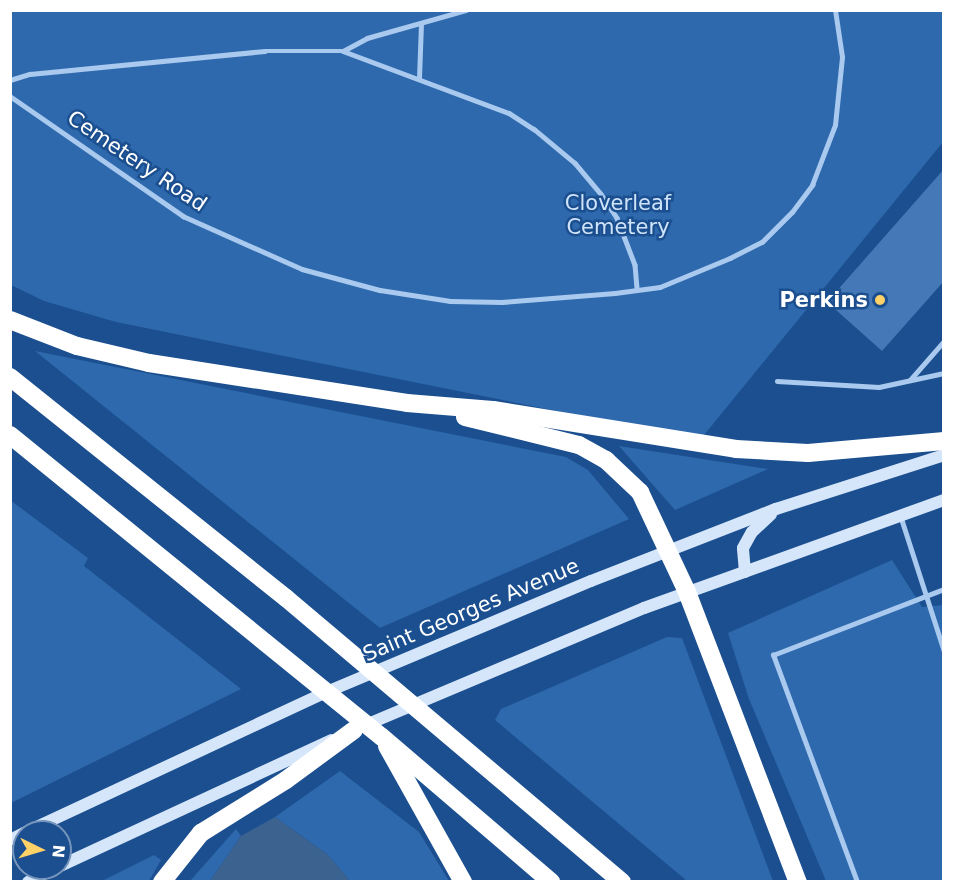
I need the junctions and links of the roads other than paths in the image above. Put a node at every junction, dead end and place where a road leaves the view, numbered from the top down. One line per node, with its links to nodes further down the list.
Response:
1 (466, 10): 3 (lane)
2 (835, 10): 8 (lane, Cemetery Road)
3 (421, 24): 4 (lane); 5 (lane)
4 (343, 51): 5 (lane); 6 (lane)
5 (419, 78): 8 (lane)
6 (10, 80)
7 (10, 96): 8 (lane, Cemetery Road)
8 (637, 290)
9 (10, 320): 15 (highway)
10 (944, 341): 13 (lane)
11 (944, 373): 13 (lane)
12 (10, 377): 35 (highway)
13 (910, 380): 14 (lane)
14 (777, 381)
15 (406, 403): 17 (highway); 22 (highway)
16 (10, 435): 29 (highway)
17 (944, 441)
18 (944, 455): 20 (main road, Saint Georges Avenue)
19 (944, 500): 21 (main road)
20 (776, 509): 22 (main road, Saint Georges Avenue); 23 (main road)
21 (900, 515): 23 (main road); 26 (lane)
22 (670, 551): 25 (highway); 30 (main road, Saint Georges Avenue)
23 (745, 572): 25 (main road)
24 (944, 589): 26 (lane)
25 (687, 592): 28 (main road); 36 (highway)
26 (927, 595): 27 (lane); 37 (lane)
27 (944, 650)
28 (354, 730): 31 (main road); 32 (highway)
29 (382, 736): 33 (highway); 34 (highway)
30 (51, 820)
31 (72, 860)
32 (162, 882)
33 (463, 882)
34 (551, 882)
35 (622, 882)
36 (798, 882)
37 (857, 882)

